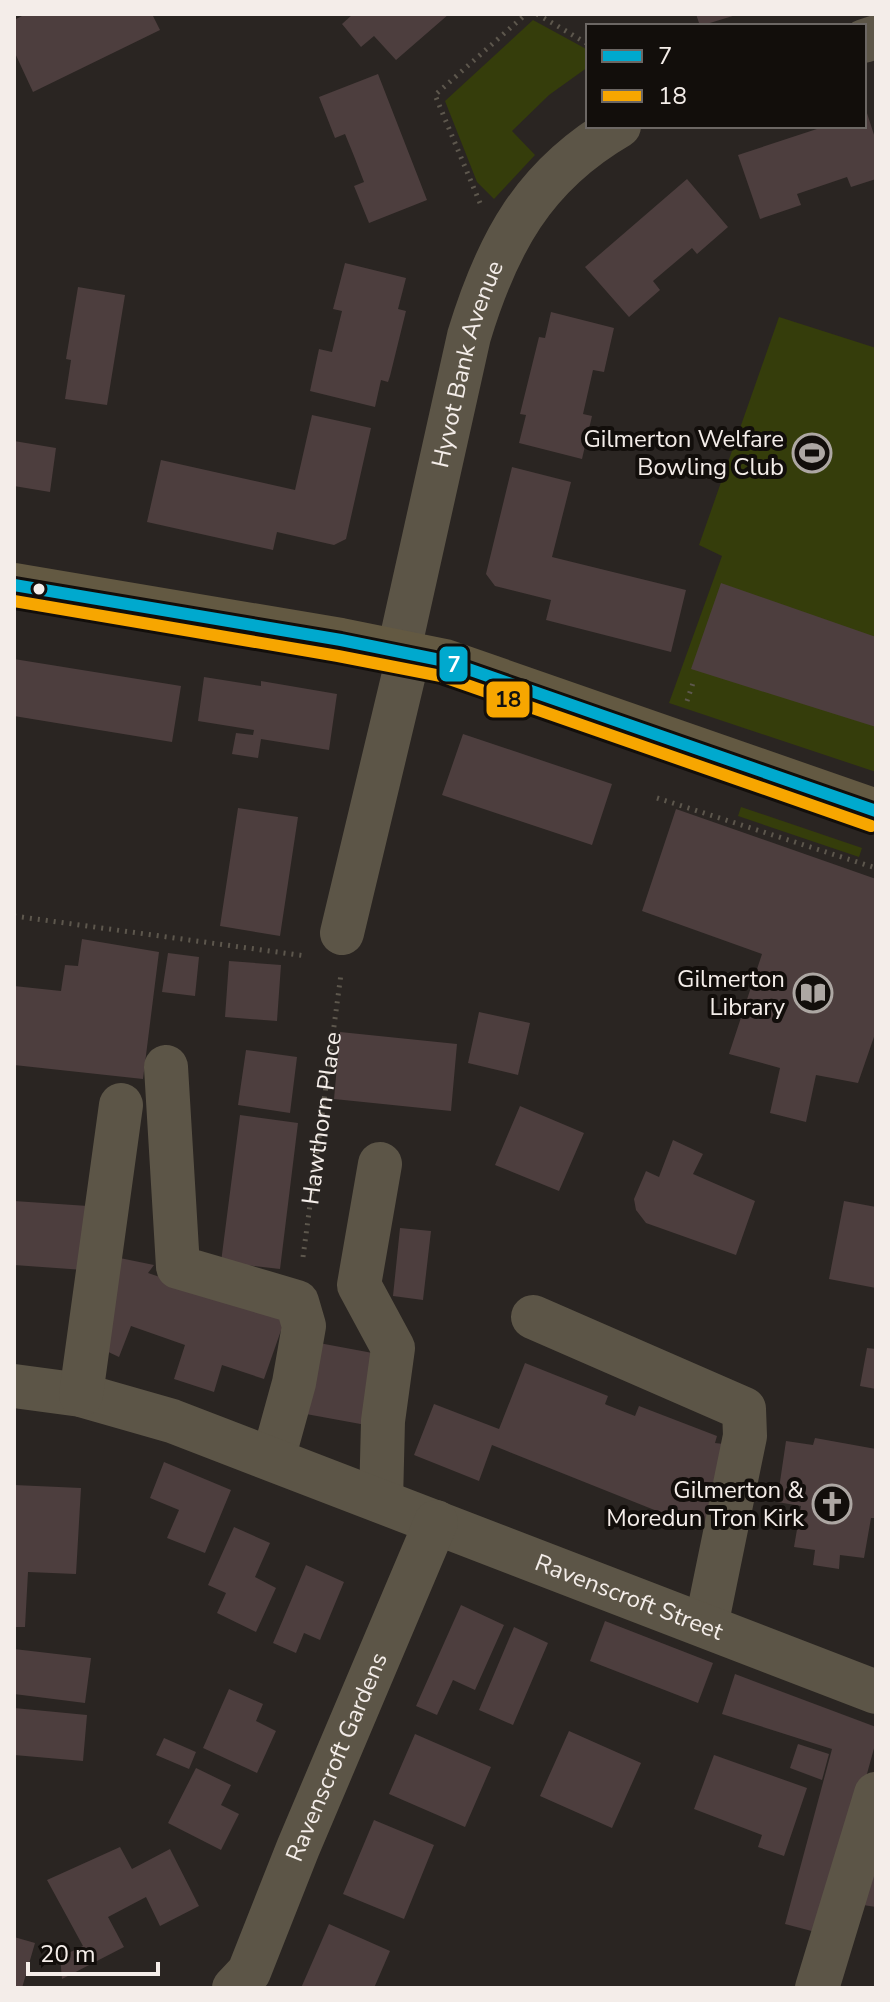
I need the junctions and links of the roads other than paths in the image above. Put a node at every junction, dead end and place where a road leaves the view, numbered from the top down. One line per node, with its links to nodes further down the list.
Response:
1 (616, 128): 3 (street, Hyvot Bank Avenue)
2 (14, 585): 3 (main road)
3 (404, 652): 4 (main road); 5 (street, Hyvot Bank Avenue)
4 (876, 811)
5 (342, 947)
6 (166, 1067): 12 (street)
7 (121, 1105): 11 (street)
8 (380, 1164): 13 (street)
9 (533, 1317): 15 (street)
10 (14, 1386): 11 (street, Ravenscroft Street)
11 (81, 1395): 12 (street, Ravenscroft Street)
12 (273, 1459): 13 (street, Ravenscroft Street)
13 (381, 1501): 14 (street, Ravenscroft Street)
14 (436, 1522): 15 (street, Ravenscroft Street); 18 (street, Ravenscroft Gardens)
15 (706, 1626): 16 (street, Ravenscroft Street)
16 (876, 1692)
17 (876, 1794): 19 (street)
18 (234, 1988)
19 (817, 1988)

